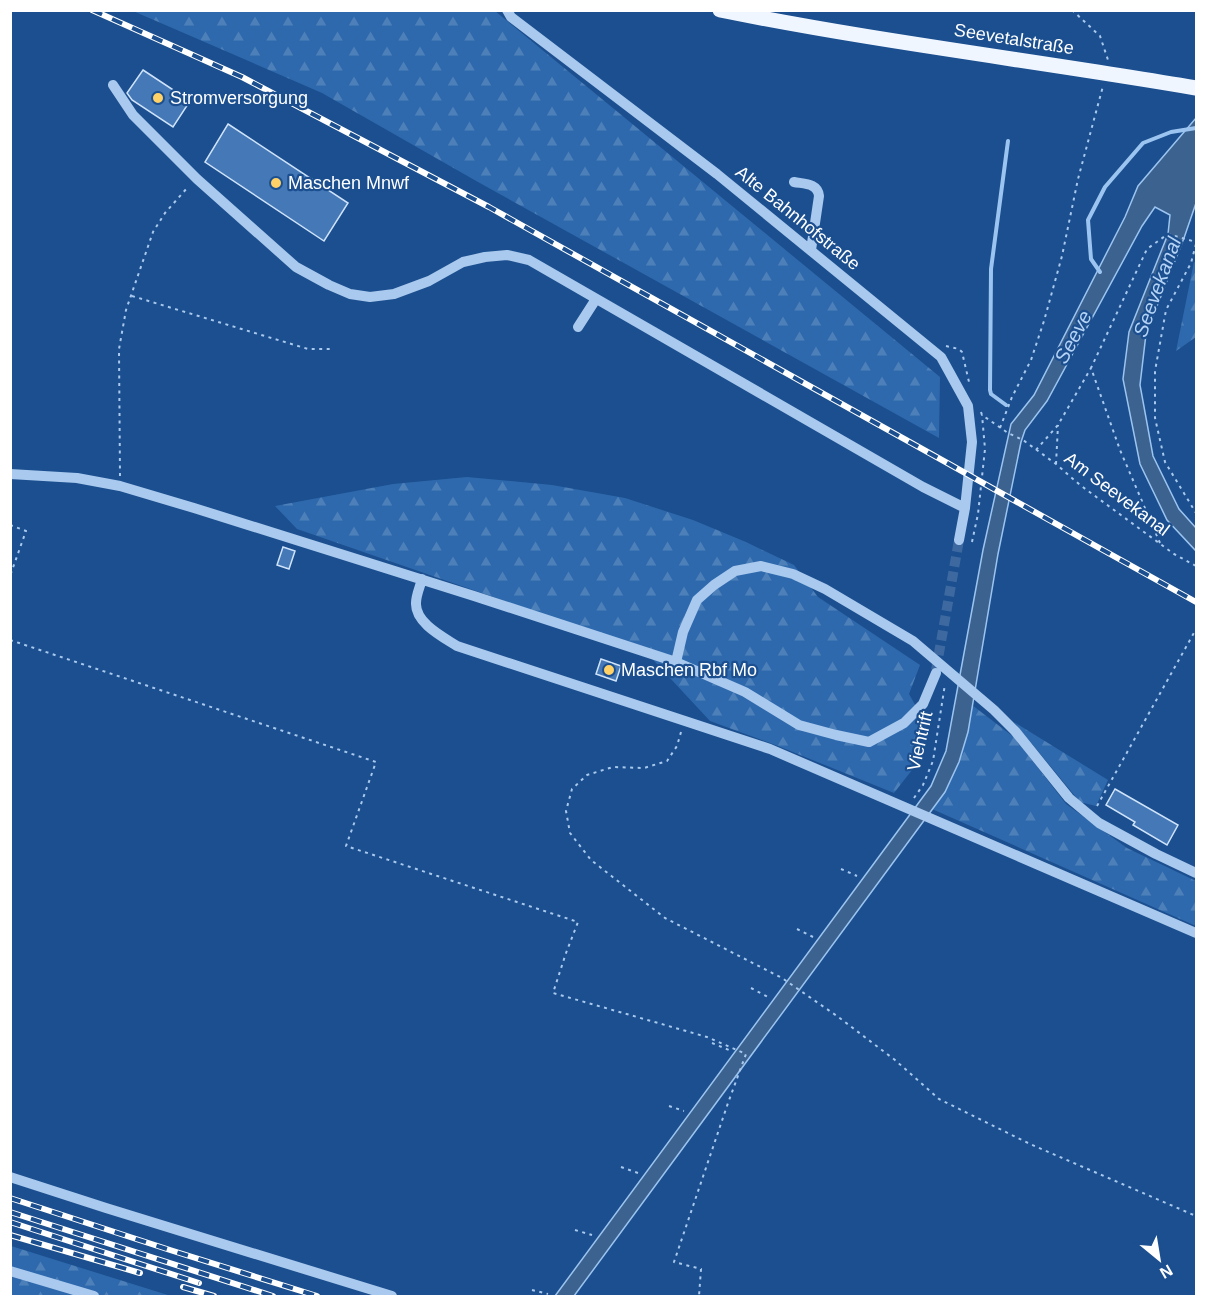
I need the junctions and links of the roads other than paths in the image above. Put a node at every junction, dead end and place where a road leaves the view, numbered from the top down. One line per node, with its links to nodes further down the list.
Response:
1 (507, 10): 6 (street, Alte Bahnhofstraße)
2 (720, 10): 4 (main road, Seevetalstraße)
3 (113, 85): 7 (street)
4 (1197, 88)
5 (794, 182): 6 (street)
6 (811, 250): 10 (street, Alte Bahnhofstraße)
7 (596, 299): 8 (street); 10 (street)
8 (578, 327)
9 (10, 474): 12 (street)
10 (965, 508): 11 (street, Alte Bahnhofstraße)
11 (959, 540)
12 (422, 579): 13 (street); 16 (street)
13 (676, 662): 14 (street); 15 (street)
14 (936, 673)
15 (1197, 873)
16 (1197, 933)
17 (10, 1177): 20 (street)
18 (10, 1270): 19 (street)
19 (94, 1296)
20 (392, 1296)

